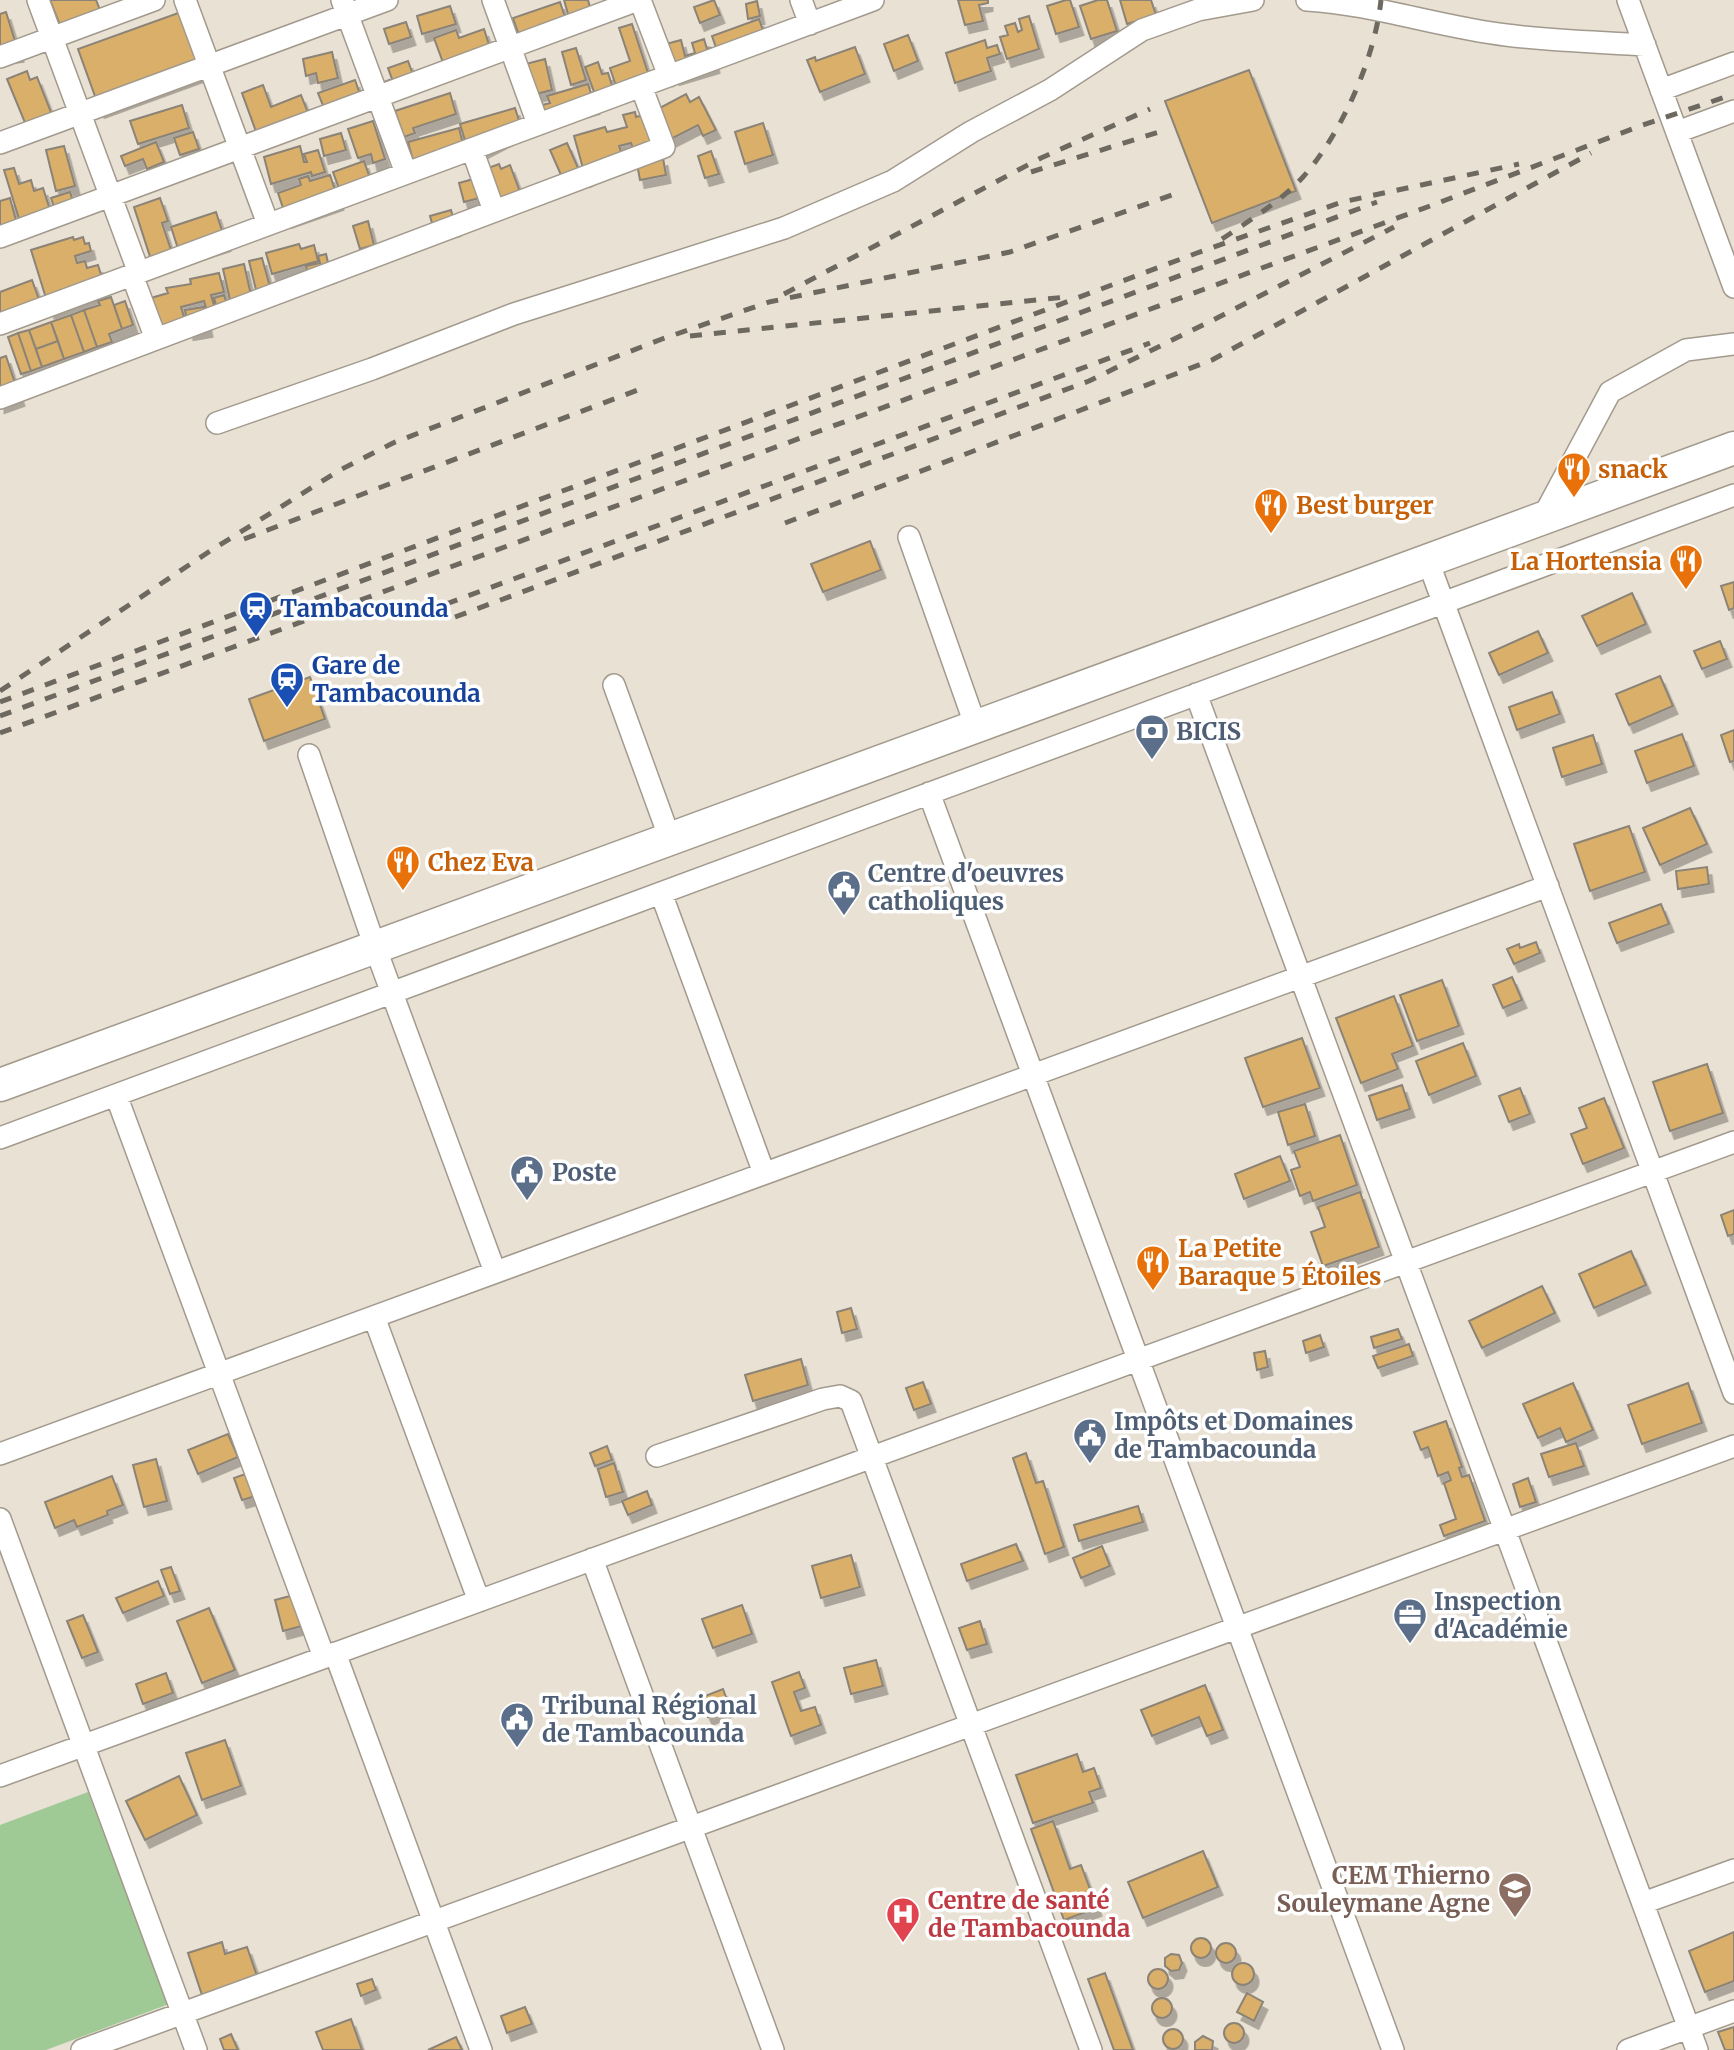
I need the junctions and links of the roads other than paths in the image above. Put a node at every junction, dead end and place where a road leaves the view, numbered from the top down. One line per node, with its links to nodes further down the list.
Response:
1 (38, 0): 14 (street)
2 (154, 0): 14 (street)
3 (185, 0): 19 (street)
4 (387, 0): 12 (street)
5 (493, 0): 16 (street)
6 (639, 0): 16 (street); 20 (street)
7 (801, 0): 13 (street)
8 (873, 0): 13 (street)
9 (1253, 0): 43 (street)
10 (1307, 0): 15 (street)
11 (1628, 0): 15 (street)
12 (345, 7): 19 (street); 23 (street)
13 (810, 24): 20 (street)
14 (52, 37): 17 (street); 25 (street)
15 (1645, 45): 22 (street)
16 (510, 47): 23 (street); 26 (street)
17 (0, 57)
18 (1734, 63): 22 (street)
19 (209, 66): 25 (street); 29 (street)
20 (669, 76): 21 (street)
21 (641, 86): 26 (street); 33 (street)
22 (1661, 90): 27 (street)
23 (378, 96): 29 (street); 31 (street)
24 (1734, 111): 27 (street)
25 (80, 113): 28 (street); 32 (street)
26 (538, 124): 30 (street)
27 (1676, 132): 35 (street)
28 (0, 143)
29 (240, 148): 32 (street); 34 (street)
30 (472, 149): 31 (street); 33 (street)
31 (406, 173): 34 (street)
32 (110, 195): 36 (street); 37 (street)
33 (494, 211): 40 (street)
34 (268, 225): 37 (street)
35 (1725, 235): 38 (street)
36 (0, 237)
37 (135, 274): 39 (street); 40 (street)
38 (1734, 287)
39 (0, 324)
40 (156, 339): 42 (street)
41 (1734, 344): 46 (street)
42 (0, 398)
43 (217, 423)
44 (1734, 448): 46 (highway)
45 (1734, 495): 49 (street)
46 (1542, 519): 48 (highway)
47 (909, 537): 52 (street)
48 (1428, 561): 49 (street); 52 (highway)
49 (1443, 603): 51 (street); 56 (street)
50 (614, 685): 55 (street)
51 (1196, 694): 54 (street); 59 (street)
52 (976, 727): 55 (highway)
53 (309, 755): 58 (street)
54 (929, 793): 57 (street); 61 (street)
55 (670, 839): 58 (highway)
56 (1548, 886): 59 (street); 66 (street)
57 (661, 893): 60 (street); 67 (street)
58 (375, 947): 60 (street); 62 (highway)
59 (1300, 976): 61 (street); 68 (street)
60 (392, 993): 63 (street); 69 (street)
61 (1033, 1075): 67 (street); 71 (street)
62 (0, 1085)
63 (116, 1095): 64 (street); 72 (street)
64 (0, 1138)
65 (1734, 1142): 66 (street)
66 (1653, 1171): 68 (street); 73 (street)
67 (764, 1173): 69 (street)
68 (1406, 1262): 71 (street); 79 (street)
69 (495, 1272): 70 (street)
70 (374, 1317): 72 (street); 81 (street)
71 (1138, 1359): 77 (street); 82 (street)
72 (219, 1374): 75 (street); 83 (street)
73 (1734, 1393)
74 (1734, 1446): 79 (street)
75 (0, 1454)
76 (657, 1456): 77 (street)
77 (871, 1457): 80 (street); 84 (street)
78 (0, 1519): 85 (street)
79 (1505, 1530): 82 (street); 89 (street)
80 (592, 1559): 81 (street); 87 (street)
81 (479, 1601): 83 (street)
82 (1237, 1628): 84 (street); 99 (street)
83 (329, 1655): 85 (street); 90 (street)
84 (970, 1725): 87 (street); 98 (street)
85 (83, 1745): 86 (street); 92 (street)
86 (0, 1776)
87 (691, 1827): 90 (street); 97 (street)
88 (1734, 1870): 89 (street)
89 (1643, 1903): 93 (street)
90 (434, 1922): 92 (street); 96 (street)
91 (1734, 2011): 93 (street)
92 (183, 2013): 94 (street); 95 (street)
93 (1689, 2028): 100 (street); 101 (street)
94 (82, 2050)
95 (196, 2050)
96 (481, 2050)
97 (773, 2050)
98 (1091, 2050)
99 (1393, 2050)
100 (1628, 2050)
101 (1697, 2050)

